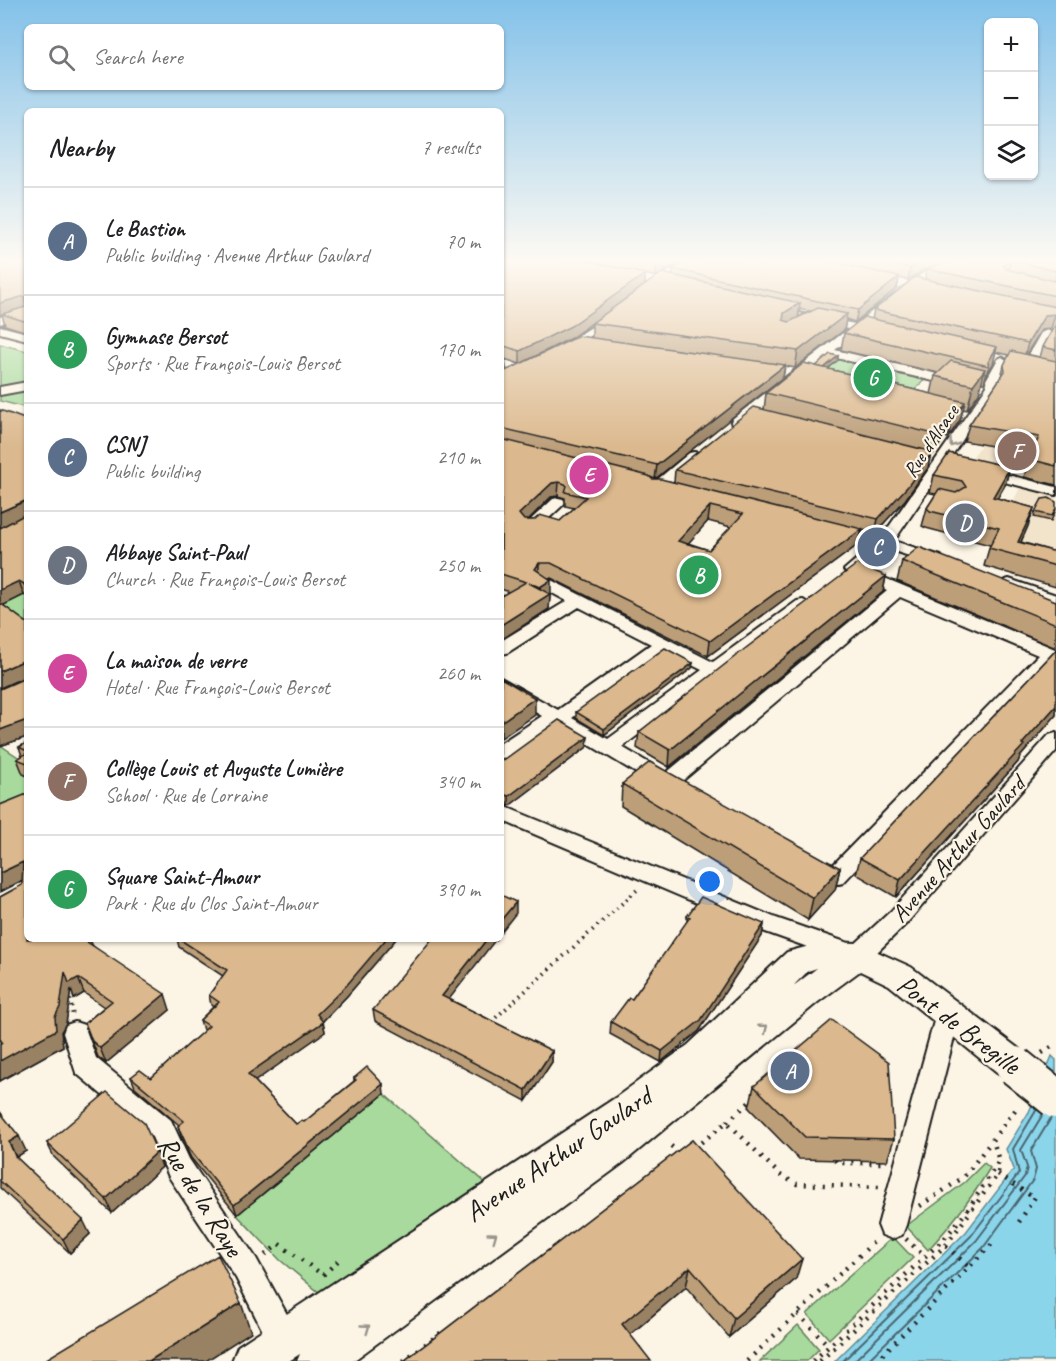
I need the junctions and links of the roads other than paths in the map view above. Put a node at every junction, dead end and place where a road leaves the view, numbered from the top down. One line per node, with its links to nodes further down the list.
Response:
1 (605, 324): 12 (street)
2 (802, 324): 5 (street)
3 (837, 324): 6 (street)
4 (863, 324): 6 (street)
5 (796, 327)
6 (858, 328): 10 (street); 11 (street)
7 (0, 329): 9 (street)
8 (1047, 333): 14 (street)
9 (24, 336)
10 (892, 336)
11 (826, 352): 17 (street); 20 (street)
12 (551, 355)
13 (986, 358): 14 (street)
14 (1002, 361): 20 (street, Rue d'Alsace)
15 (504, 363): 18 (street)
16 (776, 371): 17 (street)
17 (804, 376): 22 (street)
18 (504, 378)
19 (24, 387): 21 (street)
20 (984, 388): 27 (street, Rue d'Alsace, one-way to 27)
21 (0, 391)
22 (748, 413): 23 (street); 24 (street)
23 (770, 419)
24 (727, 430)
25 (702, 450): 29 (street)
26 (922, 458): 27 (street)
27 (940, 462): 28 (street); 30 (street, Rue d'Alsace)
28 (1056, 490)
29 (679, 493)
30 (917, 496): 31 (street); 35 (street, Rue d'Alsace)
31 (936, 500)
32 (558, 502): 34 (street)
33 (821, 527): 35 (street)
34 (529, 529)
35 (885, 543): 36 (street); 37 (street, Rue d'Alsace)
36 (948, 564)
37 (852, 570): 40 (street, Rue d'Alsace); 41 (street)
38 (990, 578): 44 (street)
39 (545, 583): 43 (street)
40 (834, 583)
41 (898, 590): 53 (street); 56 (street)
42 (816, 597): 47 (street)
43 (579, 600): 45 (street); 46 (street)
44 (1056, 600)
45 (663, 643): 47 (street); 49 (street)
46 (504, 647)
47 (715, 670): 51 (street)
48 (504, 686): 49 (street)
49 (557, 717): 51 (street); 52 (street)
50 (1056, 739): 57 (street, Avenue Arthur Gaulard)
51 (608, 748): 53 (street)
52 (504, 750)
53 (667, 783): 54 (street)
54 (697, 799)
55 (504, 813): 57 (street)
56 (805, 860)
57 (858, 956): 58 (main road, Pont de Bregille); 62 (main road, Avenue Arthur Gaulard)
58 (948, 1014): 60 (main road, Pont de Bregille); 61 (street)
59 (75, 1033): 62 (street, Rue de la Raye)
60 (1032, 1079)
61 (892, 1225)
62 (292, 1350)

